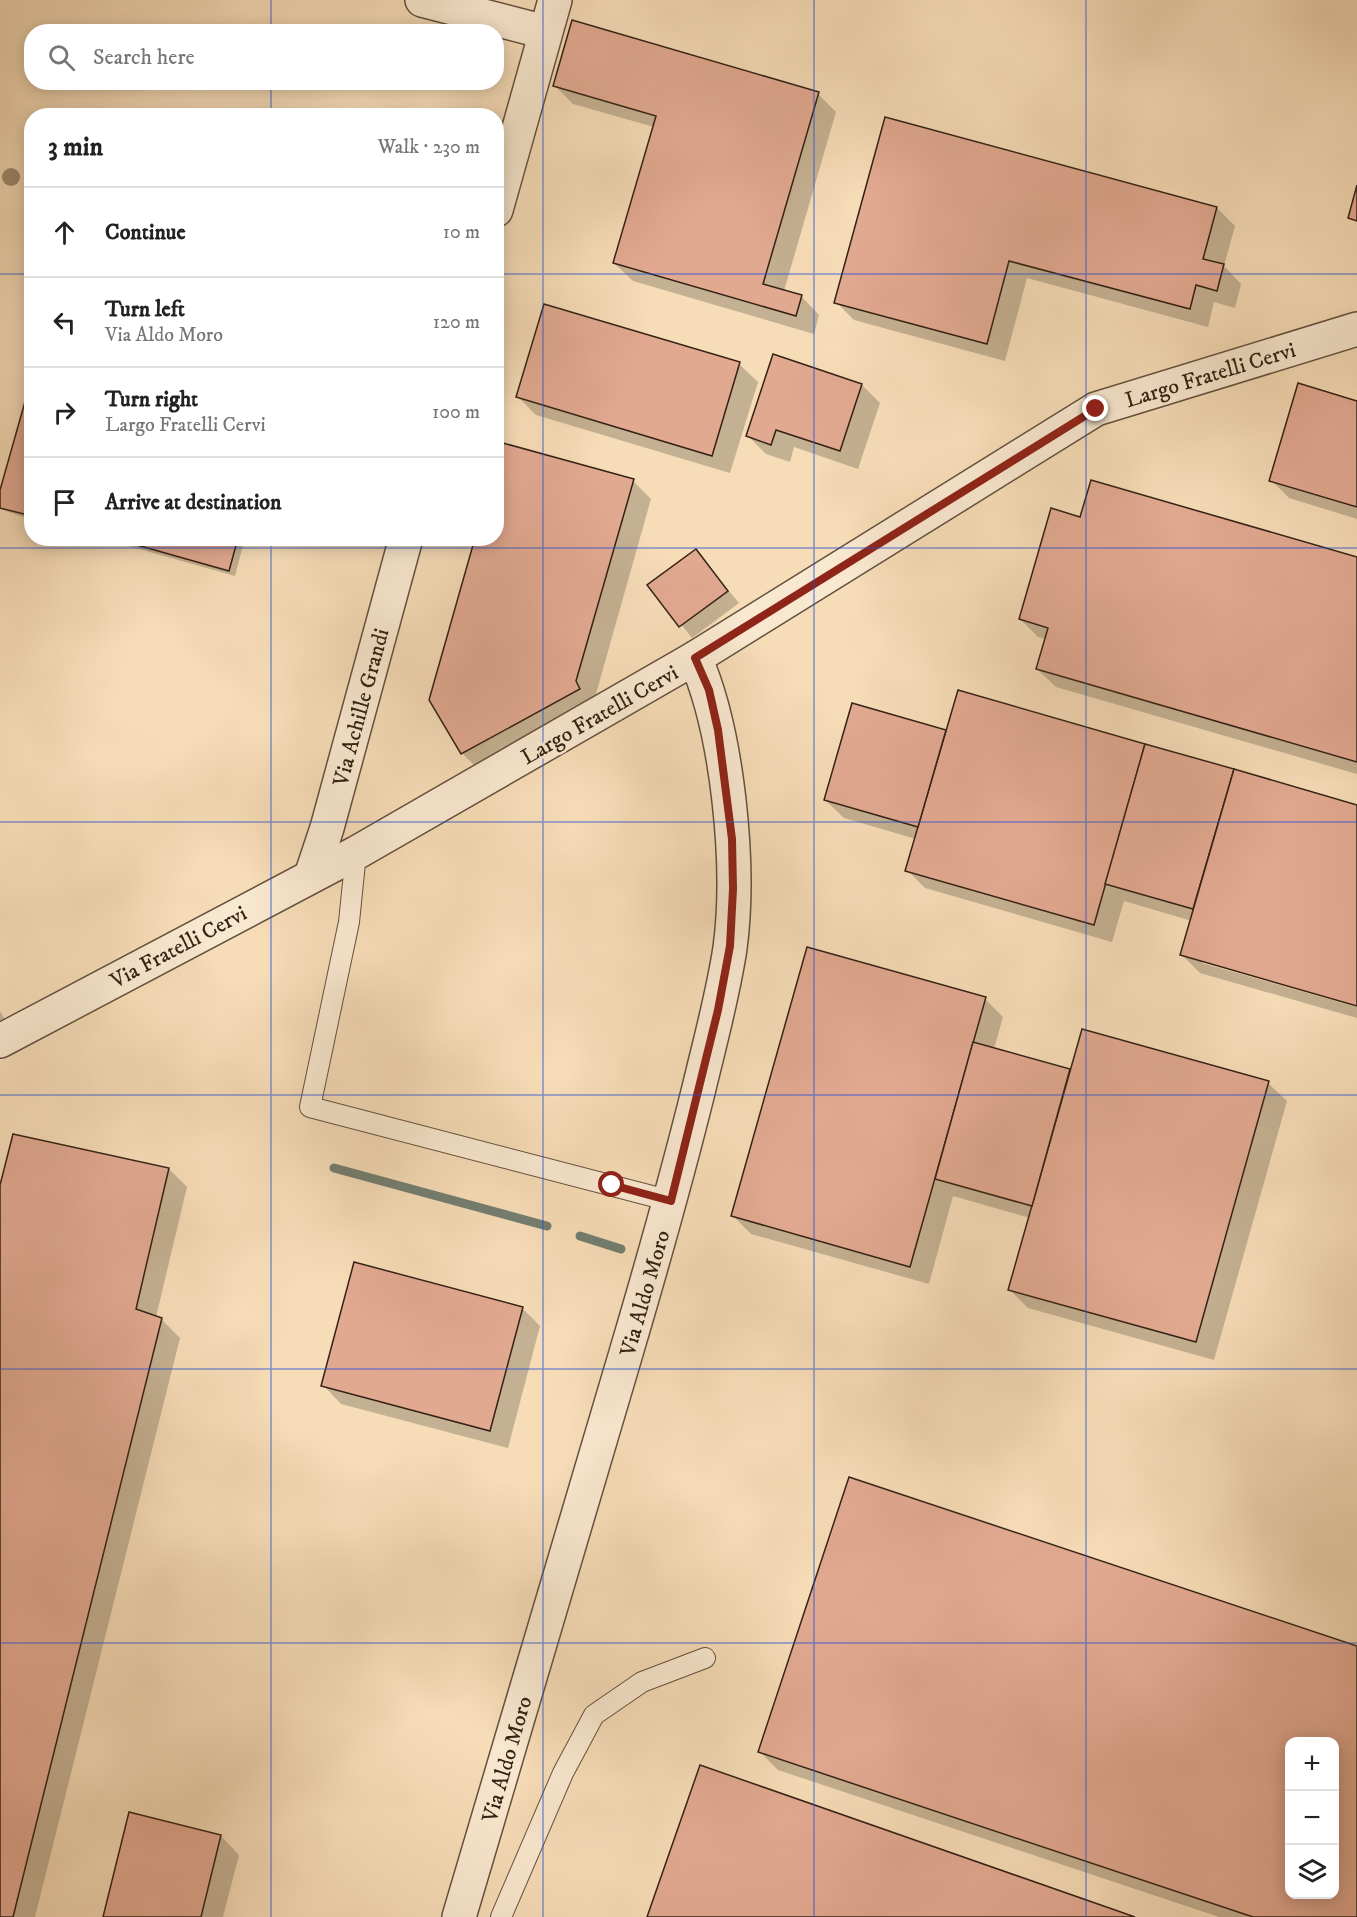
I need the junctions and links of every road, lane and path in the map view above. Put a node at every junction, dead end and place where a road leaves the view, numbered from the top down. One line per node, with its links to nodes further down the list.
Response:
1 (422, 0): 3 (street)
2 (555, 0): 3 (street)
3 (545, 32): 4 (street)
4 (504, 181)
5 (1357, 329): 7 (street, Largo Fratelli Cervi)
6 (404, 546): 9 (street, Via Achille Grandi)
7 (695, 658): 8 (street, Largo Fratelli Cervi); 11 (street, Via Aldo Moro)
8 (356, 853): 9 (street, Via Fratelli Cervi); 11 (lane)
9 (311, 876): 10 (street, Via Fratelli Cervi)
10 (0, 1041)
11 (671, 1201): 13 (street, Via Aldo Moro)
12 (705, 1658): 14 (lane)
13 (459, 1917)
14 (501, 1917)

